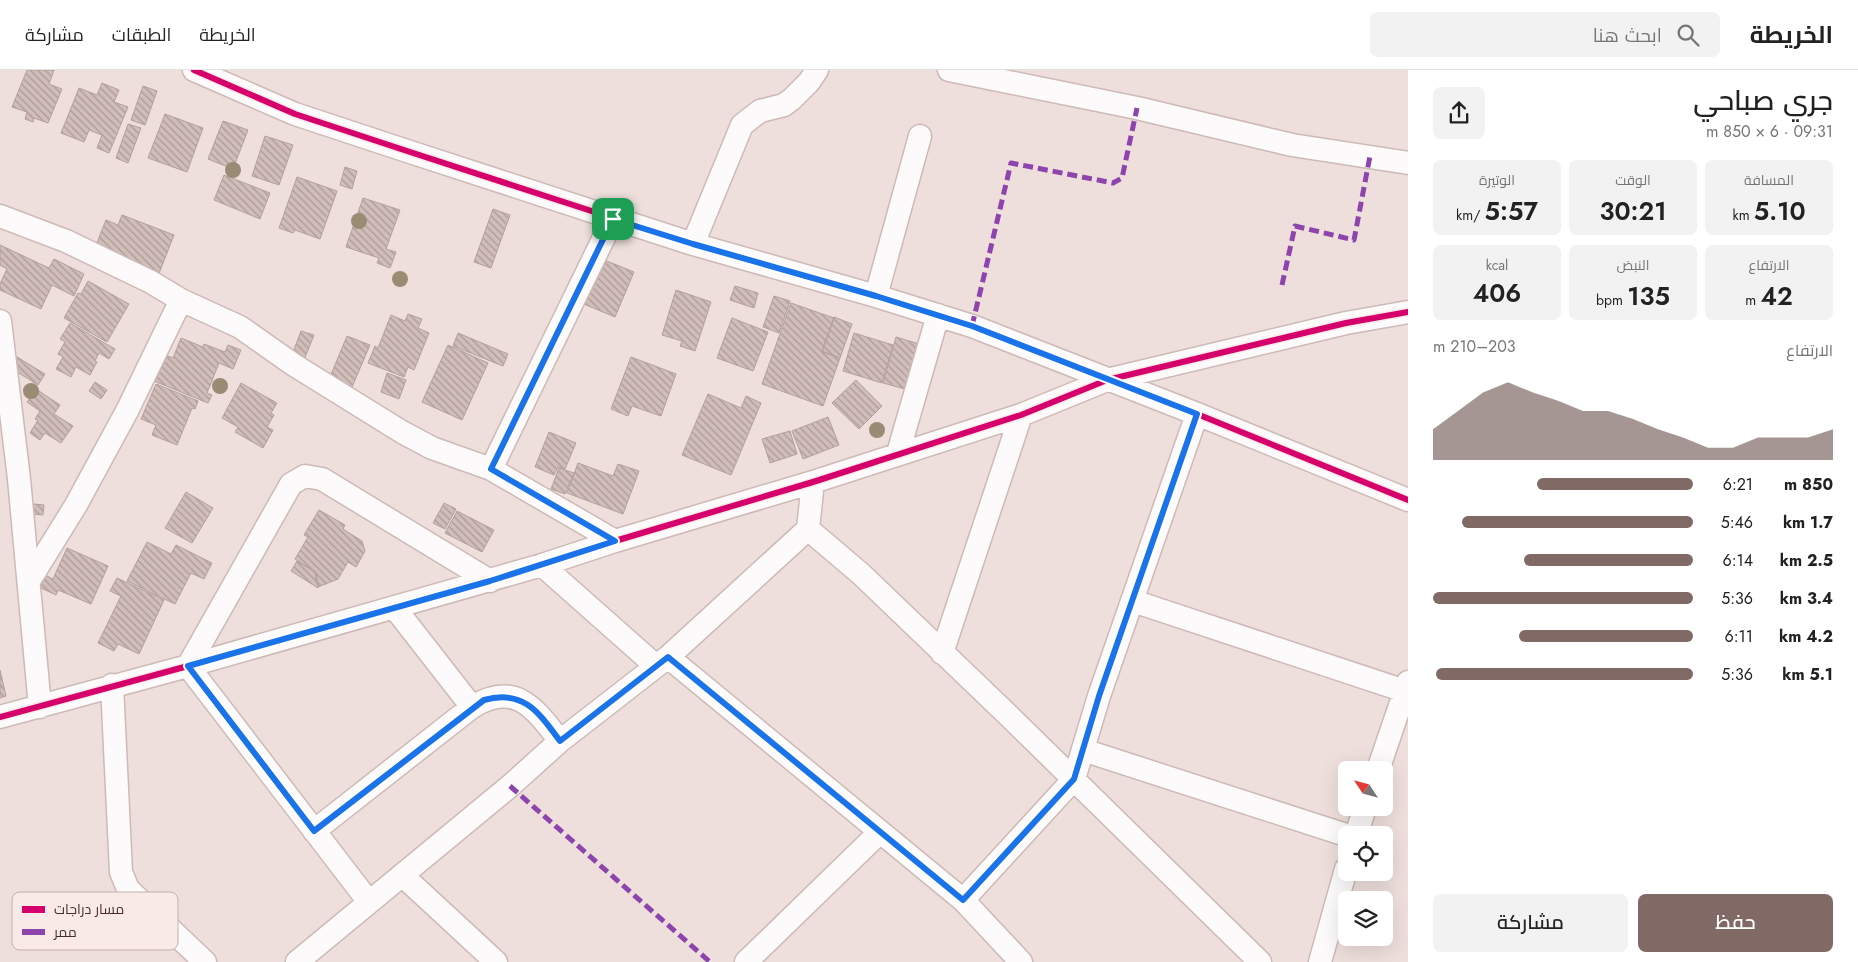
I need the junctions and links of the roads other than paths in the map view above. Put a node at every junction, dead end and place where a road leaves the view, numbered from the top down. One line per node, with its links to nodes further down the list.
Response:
1 (194, 70): 4 (street)
2 (817, 70): 9 (street)
3 (949, 70): 6 (street)
4 (230, 78): 8 (street)
5 (920, 136): 10 (street)
6 (1408, 163)
7 (0, 216): 11 (street)
8 (613, 219): 9 (street); 19 (street)
9 (693, 244): 10 (street)
10 (876, 296): 13 (street)
11 (181, 300): 19 (street); 25 (street)
12 (1408, 312): 15 (street)
13 (938, 315): 15 (street); 18 (street)
14 (0, 321): 25 (street)
15 (1107, 380): 16 (street); 17 (street)
16 (1197, 414): 21 (street); 27 (street)
17 (1021, 415): 18 (street); 29 (street)
18 (898, 453): 20 (street)
19 (491, 469): 23 (street)
20 (814, 482): 22 (street); 23 (street)
21 (1408, 500)
22 (808, 529): 29 (street); 30 (street)
23 (615, 541): 24 (street)
24 (542, 565): 26 (street); 30 (street)
25 (29, 581): 34 (street)
26 (490, 581): 28 (street); 31 (street)
27 (1133, 601): 33 (street); 38 (street)
28 (394, 607): 31 (street); 35 (street)
29 (942, 653): 40 (street)
30 (662, 662): 37 (street); 42 (street)
31 (188, 666): 32 (street); 41 (street)
32 (112, 685): 34 (street); 46 (street)
33 (1407, 688): 39 (street)
34 (40, 707): 36 (street)
35 (472, 707): 37 (street); 41 (street)
36 (0, 717)
37 (560, 741): 44 (street)
38 (1083, 750): 40 (street); 43 (street)
39 (1381, 761)
40 (1074, 779): 47 (street); 55 (street)
41 (314, 831): 48 (street)
42 (880, 832): 47 (street); 54 (street)
43 (1338, 832)
44 (402, 875): 48 (street); 53 (street)
45 (1343, 881): 56 (street)
46 (131, 892)
47 (963, 900): 50 (street)
48 (369, 902): 52 (street)
49 (178, 937): 51 (street)
50 (1015, 960)
51 (205, 962)
52 (297, 962)
53 (496, 962)
54 (746, 962)
55 (1260, 962)
56 (1320, 962)

